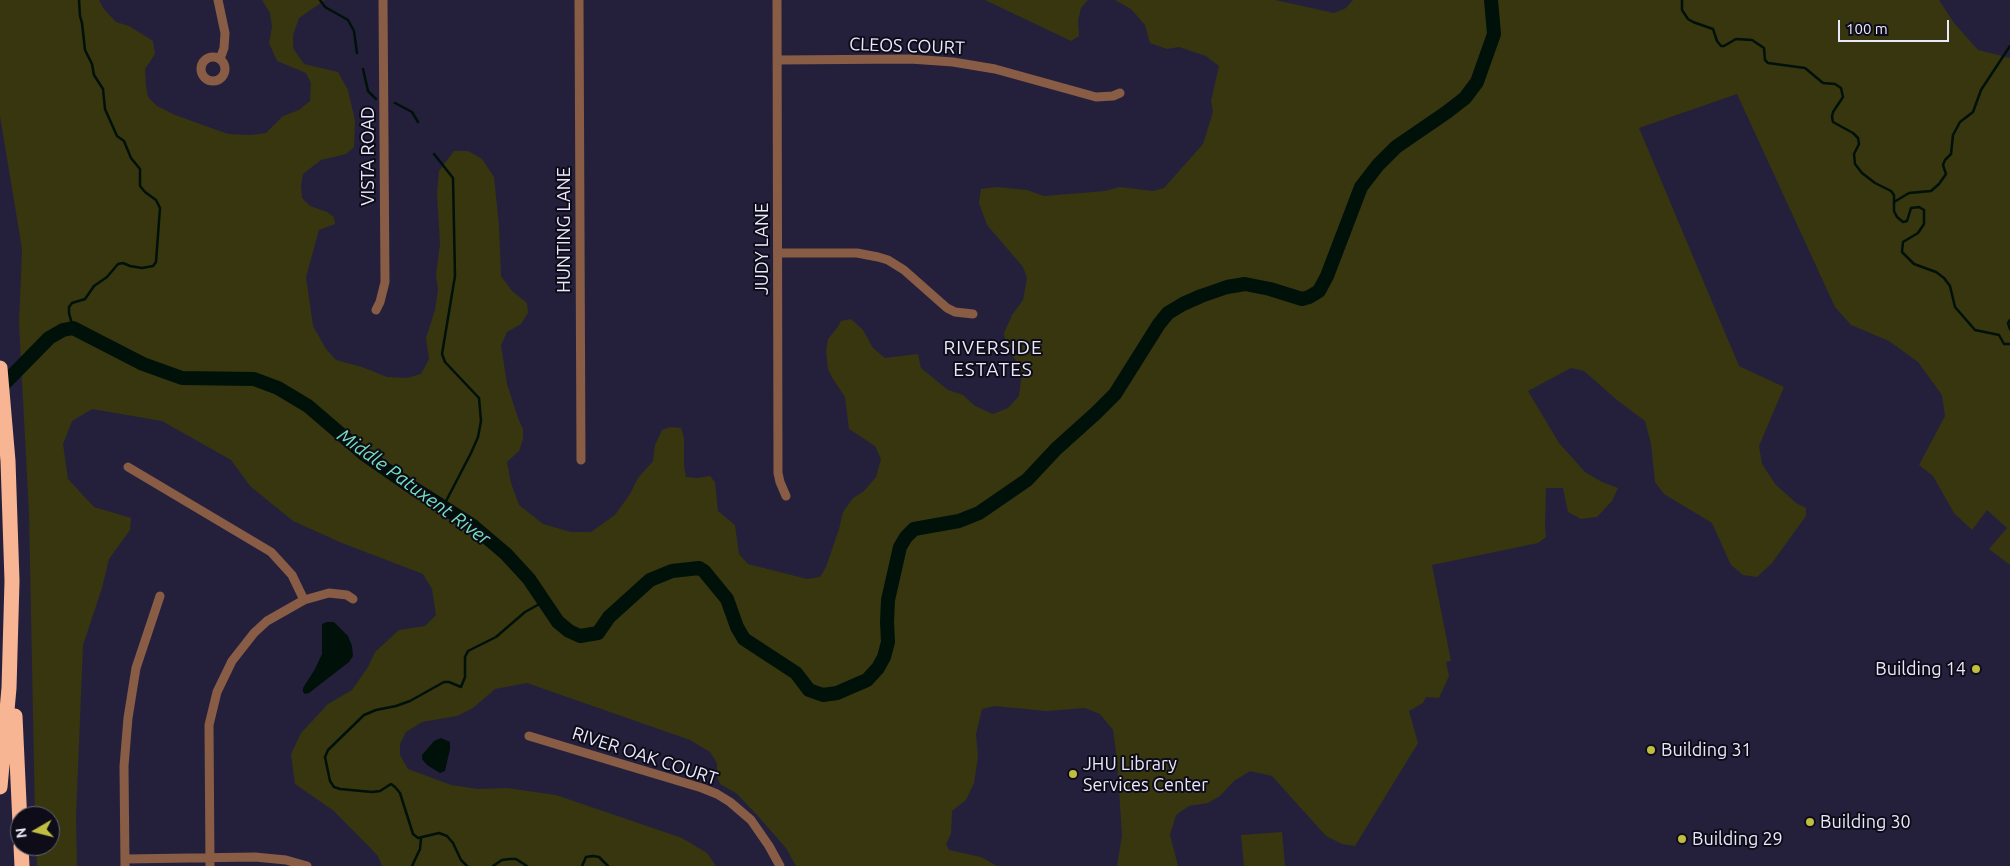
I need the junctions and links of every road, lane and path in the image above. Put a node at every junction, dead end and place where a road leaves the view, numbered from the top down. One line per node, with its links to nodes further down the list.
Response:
1 (218, 0): 5 (street)
2 (383, 0): 9 (street, VISTA ROAD)
3 (579, 0): 12 (street, HUNTING LANE)
4 (777, 0): 6 (street, JUDY LANE)
5 (220, 59)
6 (777, 60): 7 (street, CLEOS COURT); 8 (street, JUDY LANE)
7 (1120, 93)
8 (778, 253): 10 (street); 14 (street, JUDY LANE)
9 (376, 310)
10 (973, 314)
11 (0, 368): 15 (highway)
12 (581, 460)
13 (128, 467): 18 (street)
14 (786, 496)
15 (12, 581): 20 (highway); 21 (highway)
16 (160, 596): 22 (street)
17 (353, 599): 18 (street)
18 (304, 600): 23 (street)
19 (528, 736): 25 (street, RIVER OAK COURT)
20 (0, 787)
21 (19, 806)
22 (125, 862): 23 (street)
23 (210, 862): 24 (street)
24 (306, 866)
25 (780, 866)

